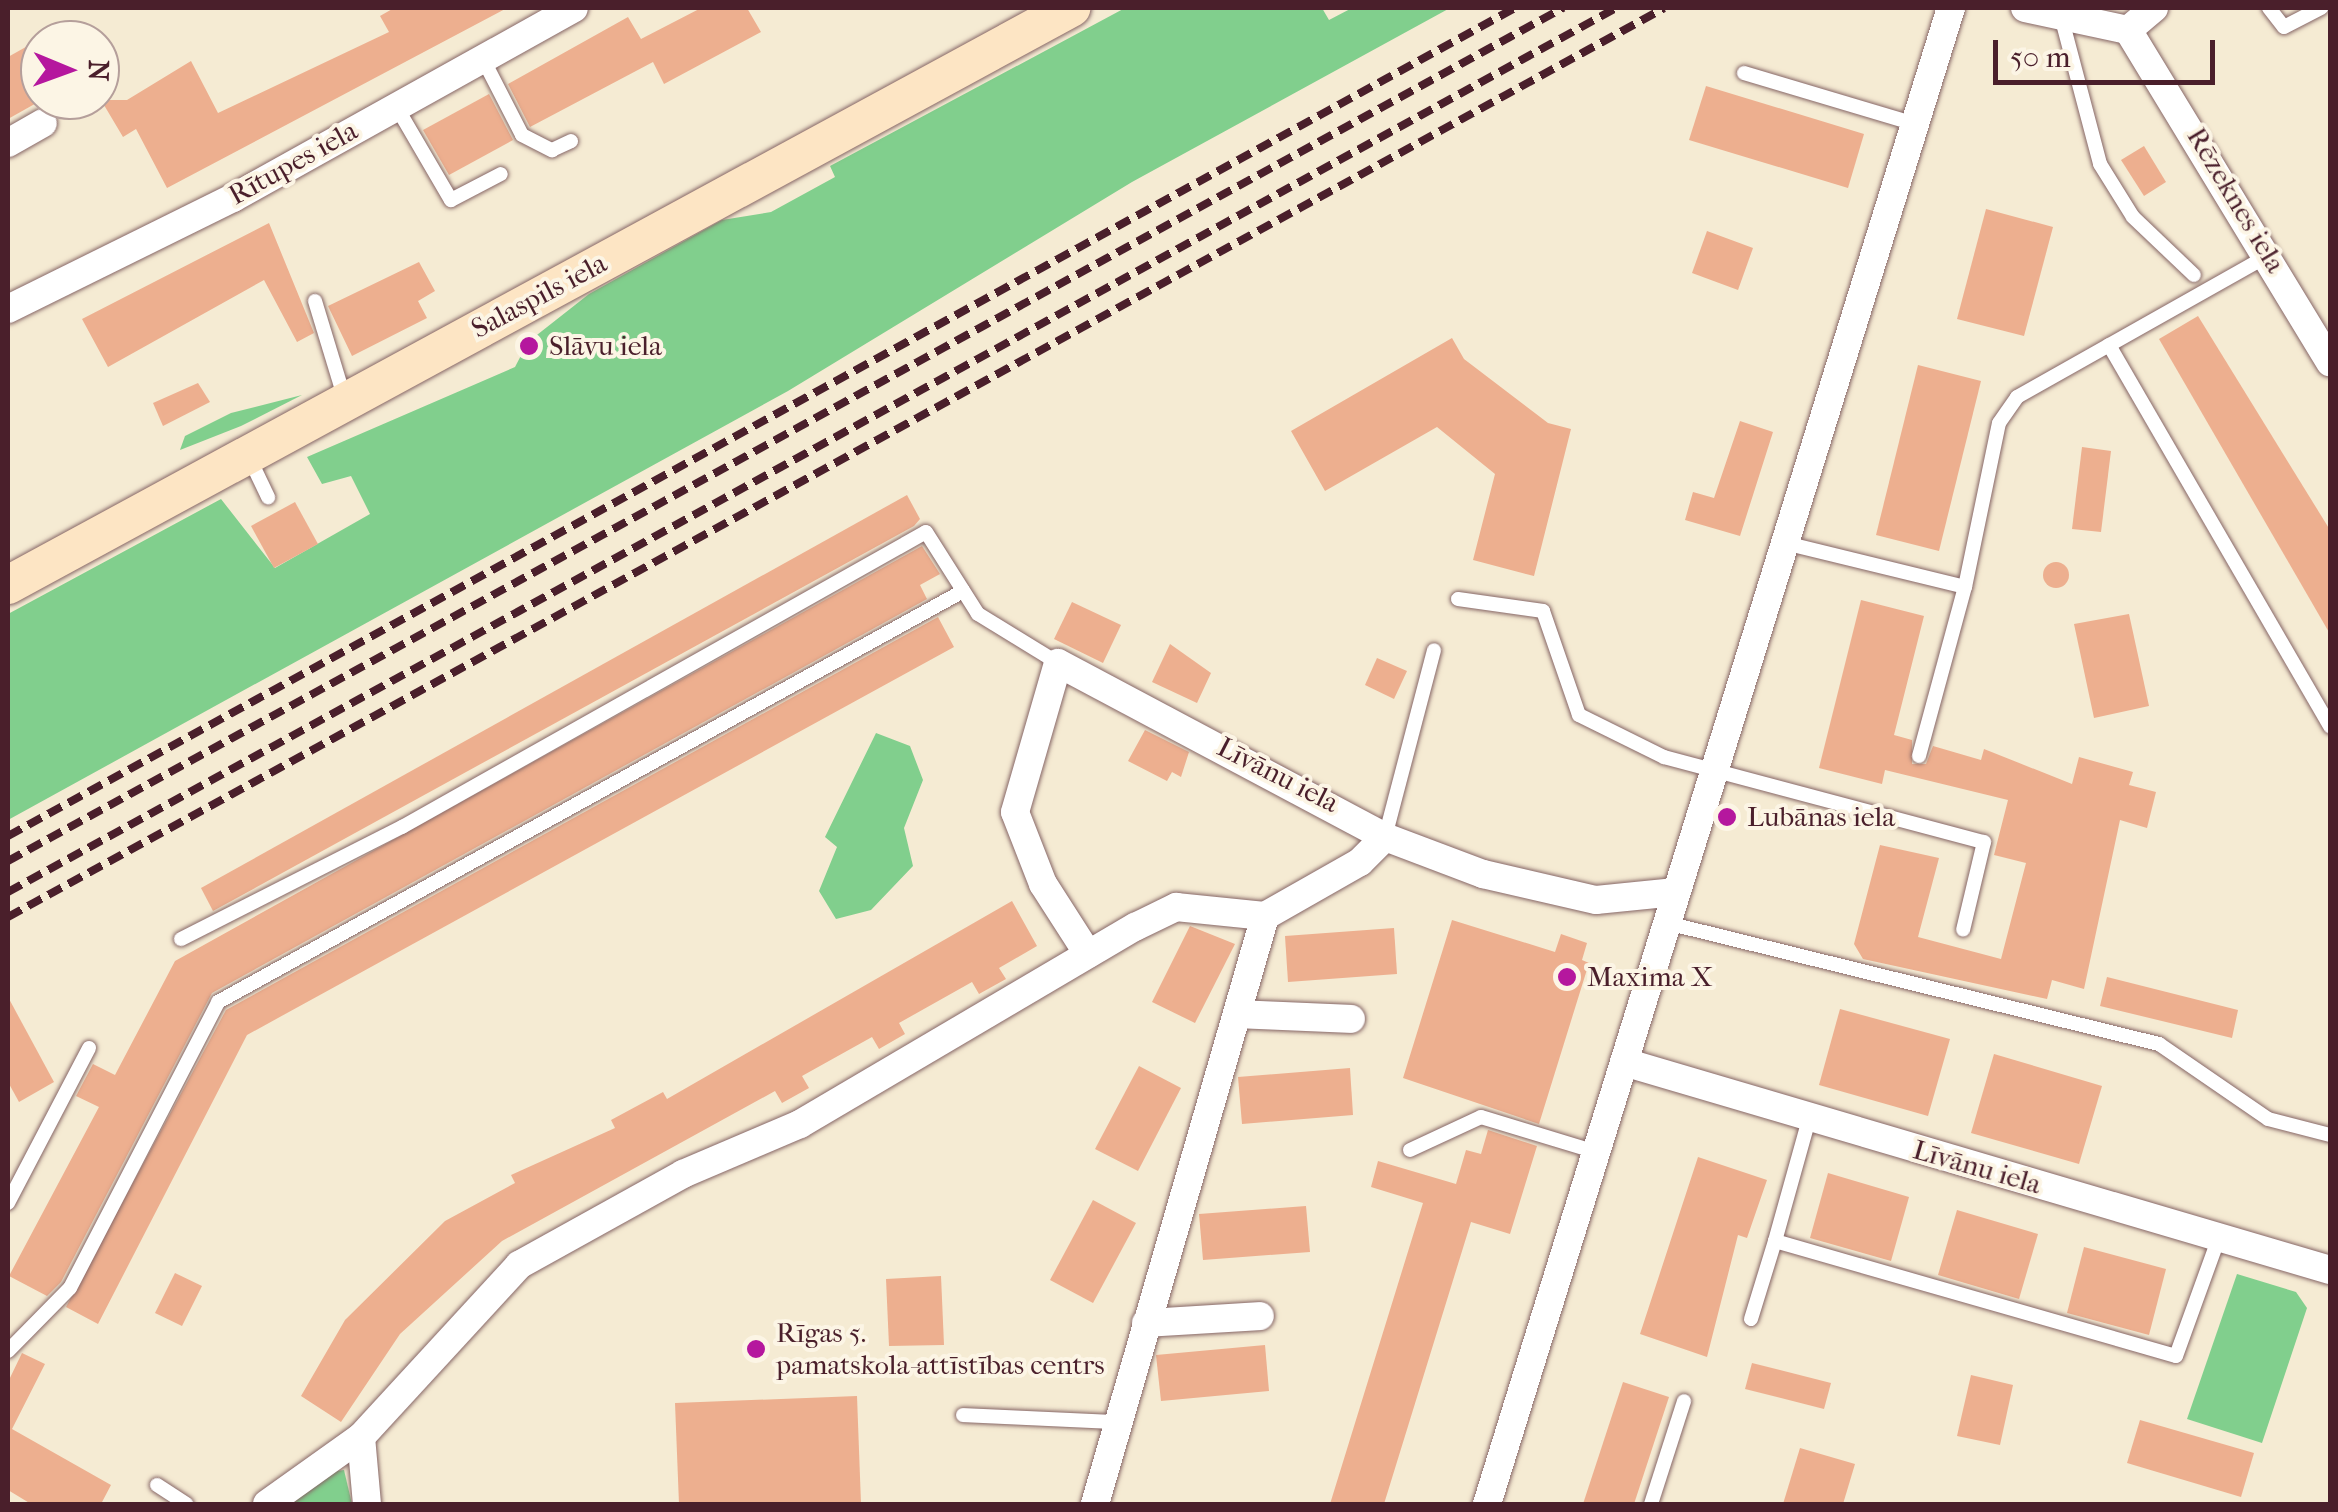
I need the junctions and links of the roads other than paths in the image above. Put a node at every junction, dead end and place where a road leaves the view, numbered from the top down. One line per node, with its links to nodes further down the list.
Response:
1 (574, 8): 10 (street, Rītupes iela)
2 (1072, 8): 24 (street, Salaspils iela)
3 (1950, 8): 14 (street)
4 (2025, 8): 8 (street)
5 (2154, 8): 9 (street)
6 (2269, 8): 7 (lane)
7 (2321, 8)
8 (2061, 16): 9 (street); 19 (lane)
9 (2128, 30): 18 (street, Rēzeknes iela)
10 (483, 59): 12 (street, Rītupes iela); 15 (lane)
11 (1744, 73): 14 (lane)
12 (396, 105): 17 (lane); 21 (street, Rītupes iela)
13 (43, 123): 16 (street)
14 (1912, 123): 27 (street)
15 (570, 142)
16 (8, 143)
17 (502, 174)
18 (2268, 255): 22 (lane); 23 (street, Rēzeknes iela)
19 (2194, 275)
20 (315, 301): 24 (lane)
21 (8, 308)
22 (2108, 346): 29 (lane); 34 (lane)
23 (2330, 362)
24 (345, 401): 25 (street, Salaspils iela)
25 (248, 455): 26 (lane); 28 (street, Salaspils iela)
26 (268, 497)
27 (1785, 542): 29 (lane); 36 (street)
28 (8, 585)
29 (1965, 587): 35 (lane)
30 (963, 592): 33 (lane); 42 (lane); 59 (lane)
31 (1458, 599): 36 (lane)
32 (1434, 650): 37 (lane)
33 (1058, 664): 37 (street, Līvānu iela); 43 (street)
34 (2330, 727)
35 (1919, 756)
36 (1713, 770): 38 (street); 41 (lane)
37 (1385, 836): 38 (street, Līvānu iela); 39 (street)
38 (1676, 892): 40 (street)
39 (1265, 916): 43 (street); 44 (street)
40 (1667, 923): 47 (street); 49 (lane)
41 (1963, 930)
42 (181, 939)
43 (1088, 954): 63 (street)
44 (1238, 1014): 45 (street); 58 (street)
45 (1351, 1020)
46 (89, 1048): 52 (lane)
47 (1624, 1062): 48 (street, Līvānu iela); 51 (street)
48 (1809, 1118): 53 (street, Līvānu iela); 54 (lane)
49 (2330, 1134)
50 (1410, 1150): 51 (lane)
51 (1596, 1152): 69 (street)
52 (8, 1203)
53 (2219, 1237): 54 (lane); 55 (street, Līvānu iela)
54 (1775, 1240): 57 (lane)
55 (2330, 1270)
56 (1260, 1316): 58 (street)
57 (1751, 1319)
58 (1146, 1323): 62 (street)
59 (8, 1351)
60 (1684, 1401): 70 (lane)
61 (963, 1415): 62 (lane)
62 (1112, 1422): 68 (street)
63 (361, 1437): 66 (street); 67 (street)
64 (157, 1486): 65 (lane)
65 (186, 1504)
66 (267, 1504)
67 (367, 1504)
68 (1095, 1504)
69 (1486, 1504)
70 (1651, 1504)

